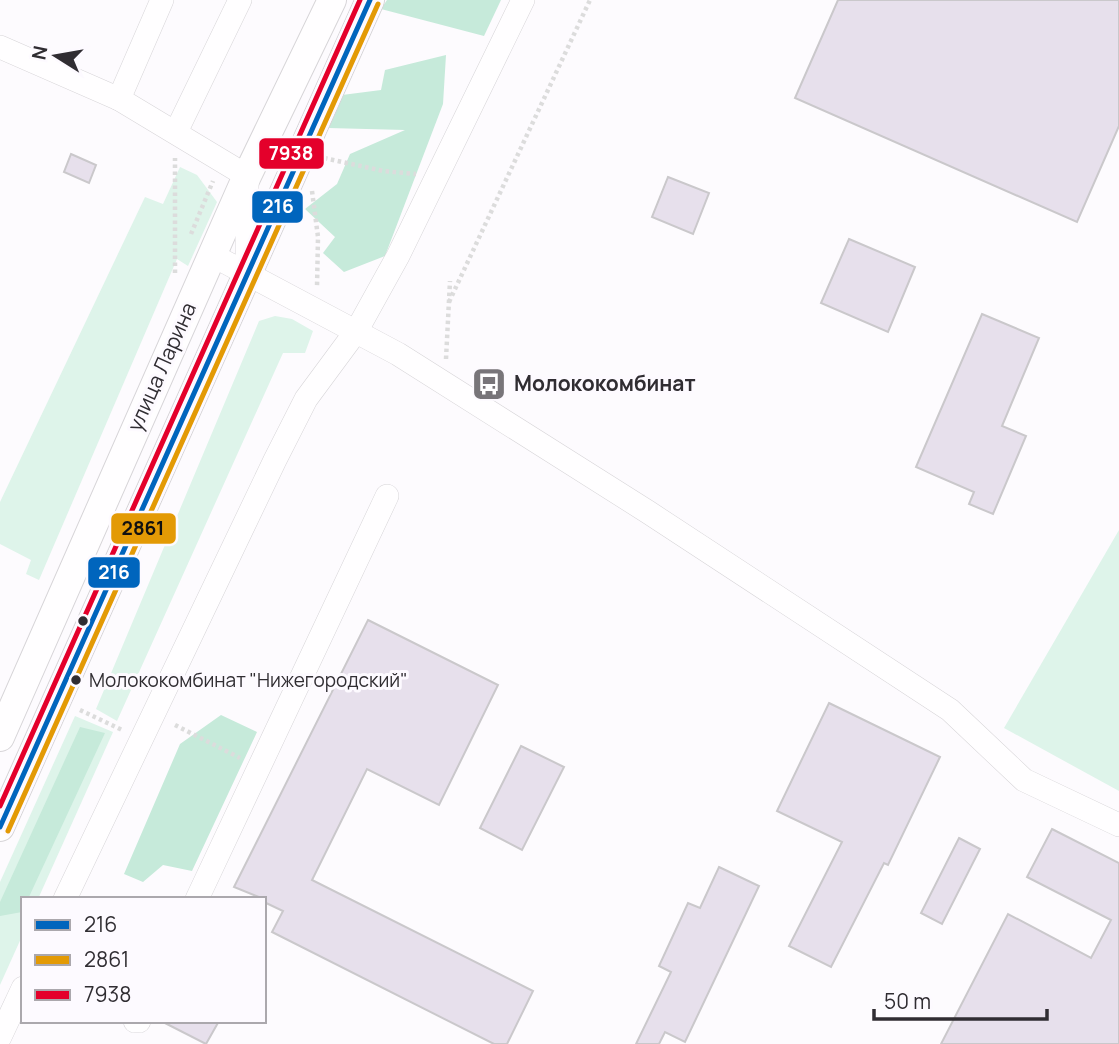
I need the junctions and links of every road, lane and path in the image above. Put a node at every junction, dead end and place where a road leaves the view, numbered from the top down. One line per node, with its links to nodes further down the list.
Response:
1 (162, 0): 8 (street)
2 (240, 0): 9 (street)
3 (332, 0): 11 (main road, улица Ларина)
4 (370, 0): 15 (main road, улица Ларина)
5 (523, 0): 12 (street)
6 (590, 0): 18 (path)
7 (0, 47): 8 (street)
8 (119, 99): 9 (street)
9 (176, 132): 11 (street); 16 (path)
10 (317, 156): 12 (path)
11 (247, 176): 14 (main road, улица Ларина); 15 (street)
12 (438, 176): 20 (street)
13 (311, 181): 19 (path)
14 (212, 255): 15 (street); 24 (main road, улица Ларина)
15 (247, 272): 19 (street); 29 (main road, улица Ларина)
16 (175, 273)
17 (450, 281): 18 (path)
18 (449, 302): 21 (path)
19 (317, 309): 20 (street)
20 (357, 330): 28 (street); 31 (street)
21 (446, 370)
22 (387, 496): 30 (street)
23 (97, 718): 26 (path)
24 (3, 720)
25 (176, 725): 27 (path)
26 (128, 733)
27 (244, 761)
28 (1119, 825)
29 (0, 828)
30 (205, 896)
31 (66, 897)
32 (21, 992): 33 (street)
33 (0, 1037)

